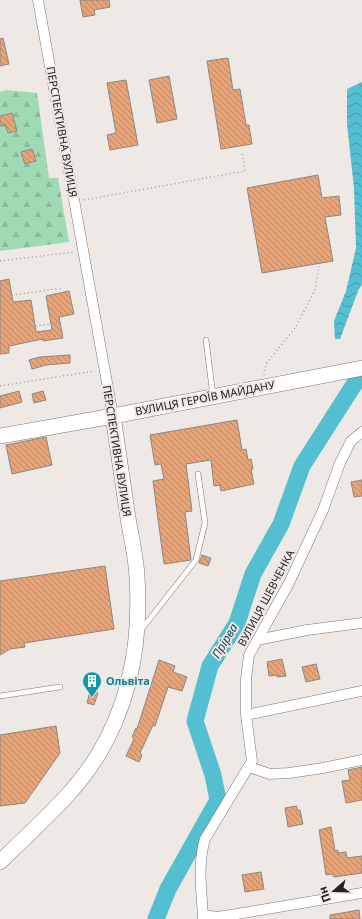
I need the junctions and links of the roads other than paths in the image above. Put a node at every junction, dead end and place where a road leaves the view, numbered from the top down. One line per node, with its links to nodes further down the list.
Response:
1 (38, 0): 5 (street, ПЕРСПЕКТИВНА ВУЛИЦЯ)
2 (206, 340): 4 (lane)
3 (362, 368): 4 (street, ВУЛИЦЯ ГЕРОЇВ МАЙДАНУ)
4 (214, 397): 5 (street, ВУЛИЦЯ ГЕРОЇВ МАЙДАНУ)
5 (113, 416): 7 (street, ВУЛИЦЯ ГЕРОЇВ МАЙДАНУ); 10 (street, ПЕРСПЕКТИВНА ВУЛИЦЯ)
6 (362, 432): 11 (street, ВУЛИЦЯ ШЕВЧЕНКА)
7 (0, 436)
8 (198, 474): 10 (lane)
9 (362, 623): 11 (street)
10 (137, 635): 18 (street, ПЕРСПЕКТИВНА ВУЛИЦЯ)
11 (257, 640): 15 (street, ВУЛИЦЯ ШЕВЧЕНКА)
12 (60, 687): 14 (lane)
13 (362, 691): 15 (street)
14 (0, 696)
15 (246, 714): 17 (street, ВУЛИЦЯ ШЕВЧЕНКА)
16 (362, 760): 17 (street)
17 (249, 767): 20 (street, ВУЛИЦЯ ШЕВЧЕНКА)
18 (0, 862)
19 (362, 893): 20 (street)
20 (203, 917)

